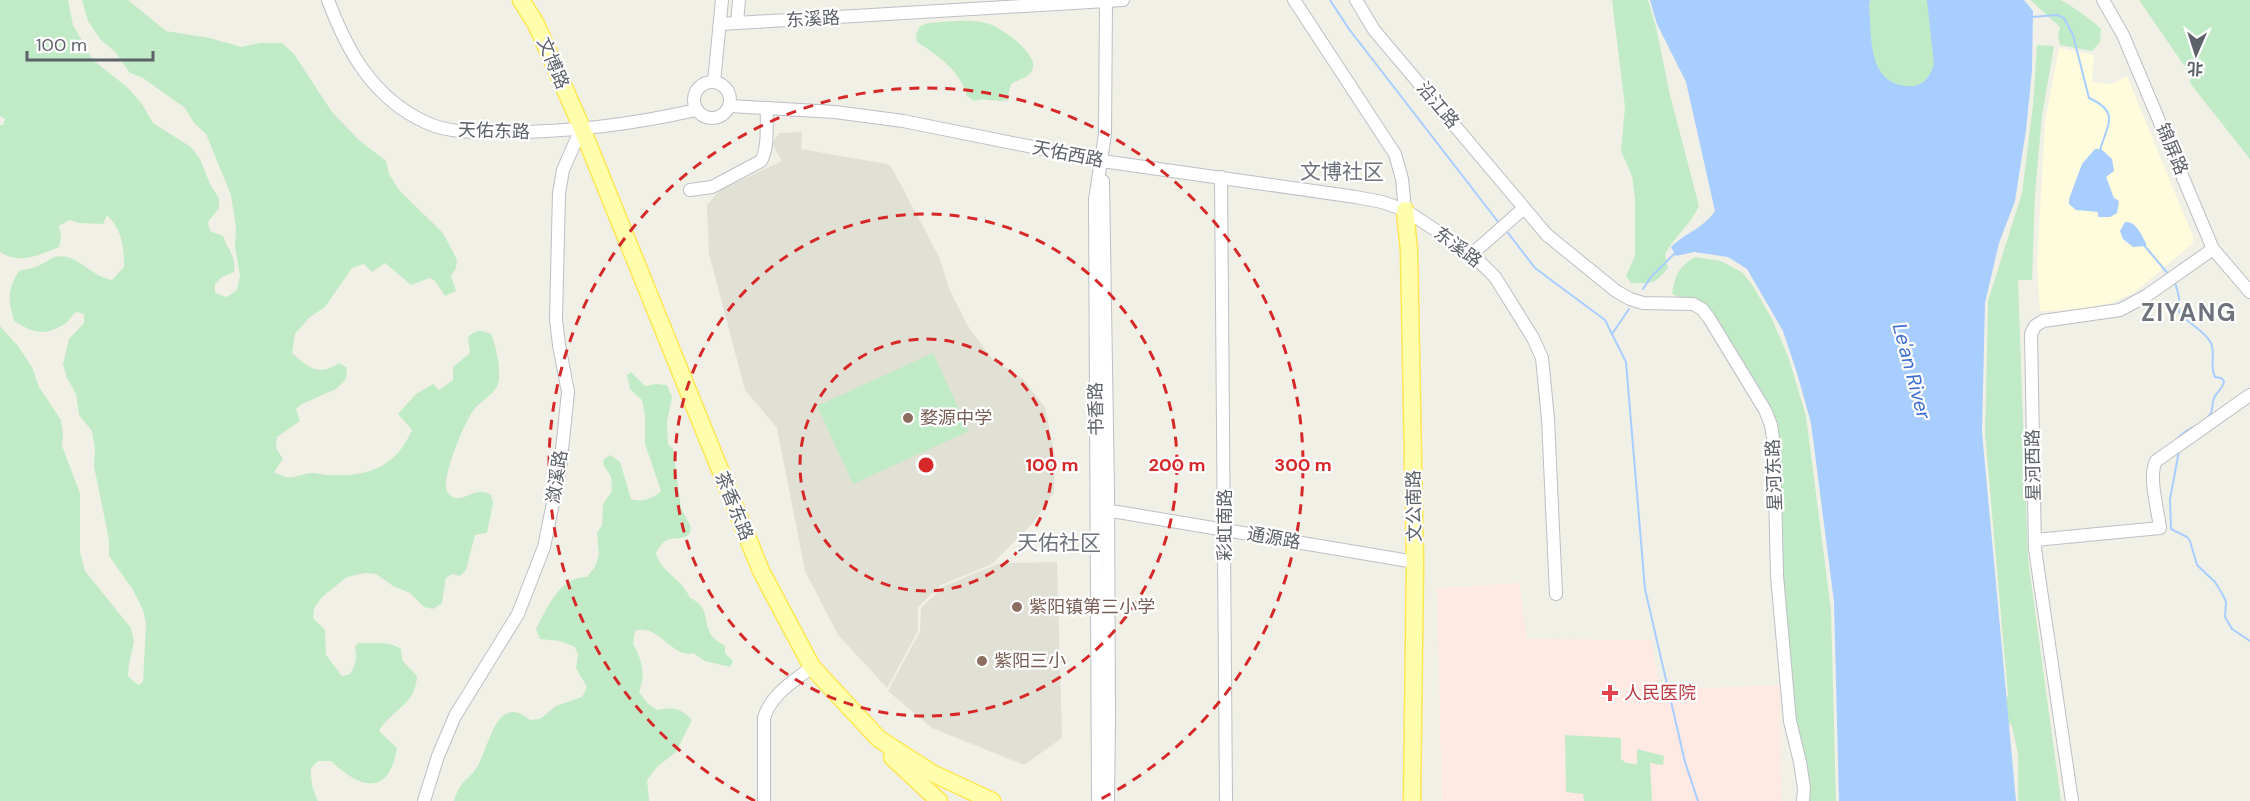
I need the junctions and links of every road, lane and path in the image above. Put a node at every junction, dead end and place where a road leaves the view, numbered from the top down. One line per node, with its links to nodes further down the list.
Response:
1 (328, 0): 17 (street, 天佑东路)
2 (522, 0): 17 (main road, 文博路)
3 (722, 0): 12 (street)
4 (739, 0): 11 (street)
5 (1122, 0): 9 (street, 东溪路)
6 (1294, 0): 22 (street)
7 (1356, 0): 21 (street, 沿江路)
8 (2103, 0): 23 (street, 锦屏路)
9 (1106, 1): 10 (street, 东溪路); 18 (street, 书香路)
10 (933, 6): 11 (street, 东溪路)
11 (737, 23): 12 (street, 东溪路)
12 (720, 24): 13 (street)
13 (714, 82): 14 (street); 16 (street)
14 (730, 105): 15 (street, 天佑西路); 16 (street)
15 (767, 108): 18 (street, 天佑西路); 20 (street)
16 (696, 110): 17 (street)
17 (581, 129): 32 (main road, 茶香东路); 35 (street, 潋溪路)
18 (1102, 161): 19 (street, 天佑西路); 27 (street, 书香路)
19 (1221, 177): 22 (street, 天佑西路); 28 (street, 彩虹南路)
20 (690, 190)
21 (1524, 208): 24 (street); 43 (street, 星河东路)
22 (1406, 210): 24 (street, 东溪路); 30 (main road, 文公南路)
23 (2213, 249): 25 (street, 锦屏路); 29 (street, 星河西路)
24 (1472, 254): 31 (street, 东溪路)
25 (2250, 292)
26 (2250, 395): 29 (street)
27 (1103, 511): 28 (street, 通源路); 39 (street, 书香路); 40 (street, 书香路)
28 (1225, 530): 30 (street, 通源路); 41 (street, 彩虹南路)
29 (2035, 540): 44 (street, 星河西路)
30 (1415, 562): 42 (main road, 文公南路)
31 (1556, 594)
32 (812, 667): 33 (main road, 茶香东路); 36 (street)
33 (879, 739): 34 (main road, 茶香东路); 37 (main road)
34 (974, 799): 38 (main road, 茶香东路)
35 (424, 801)
36 (764, 801)
37 (939, 801)
38 (992, 801)
39 (1098, 801)
40 (1108, 801)
41 (1226, 801)
42 (1412, 801)
43 (1803, 801)
44 (2072, 801)

